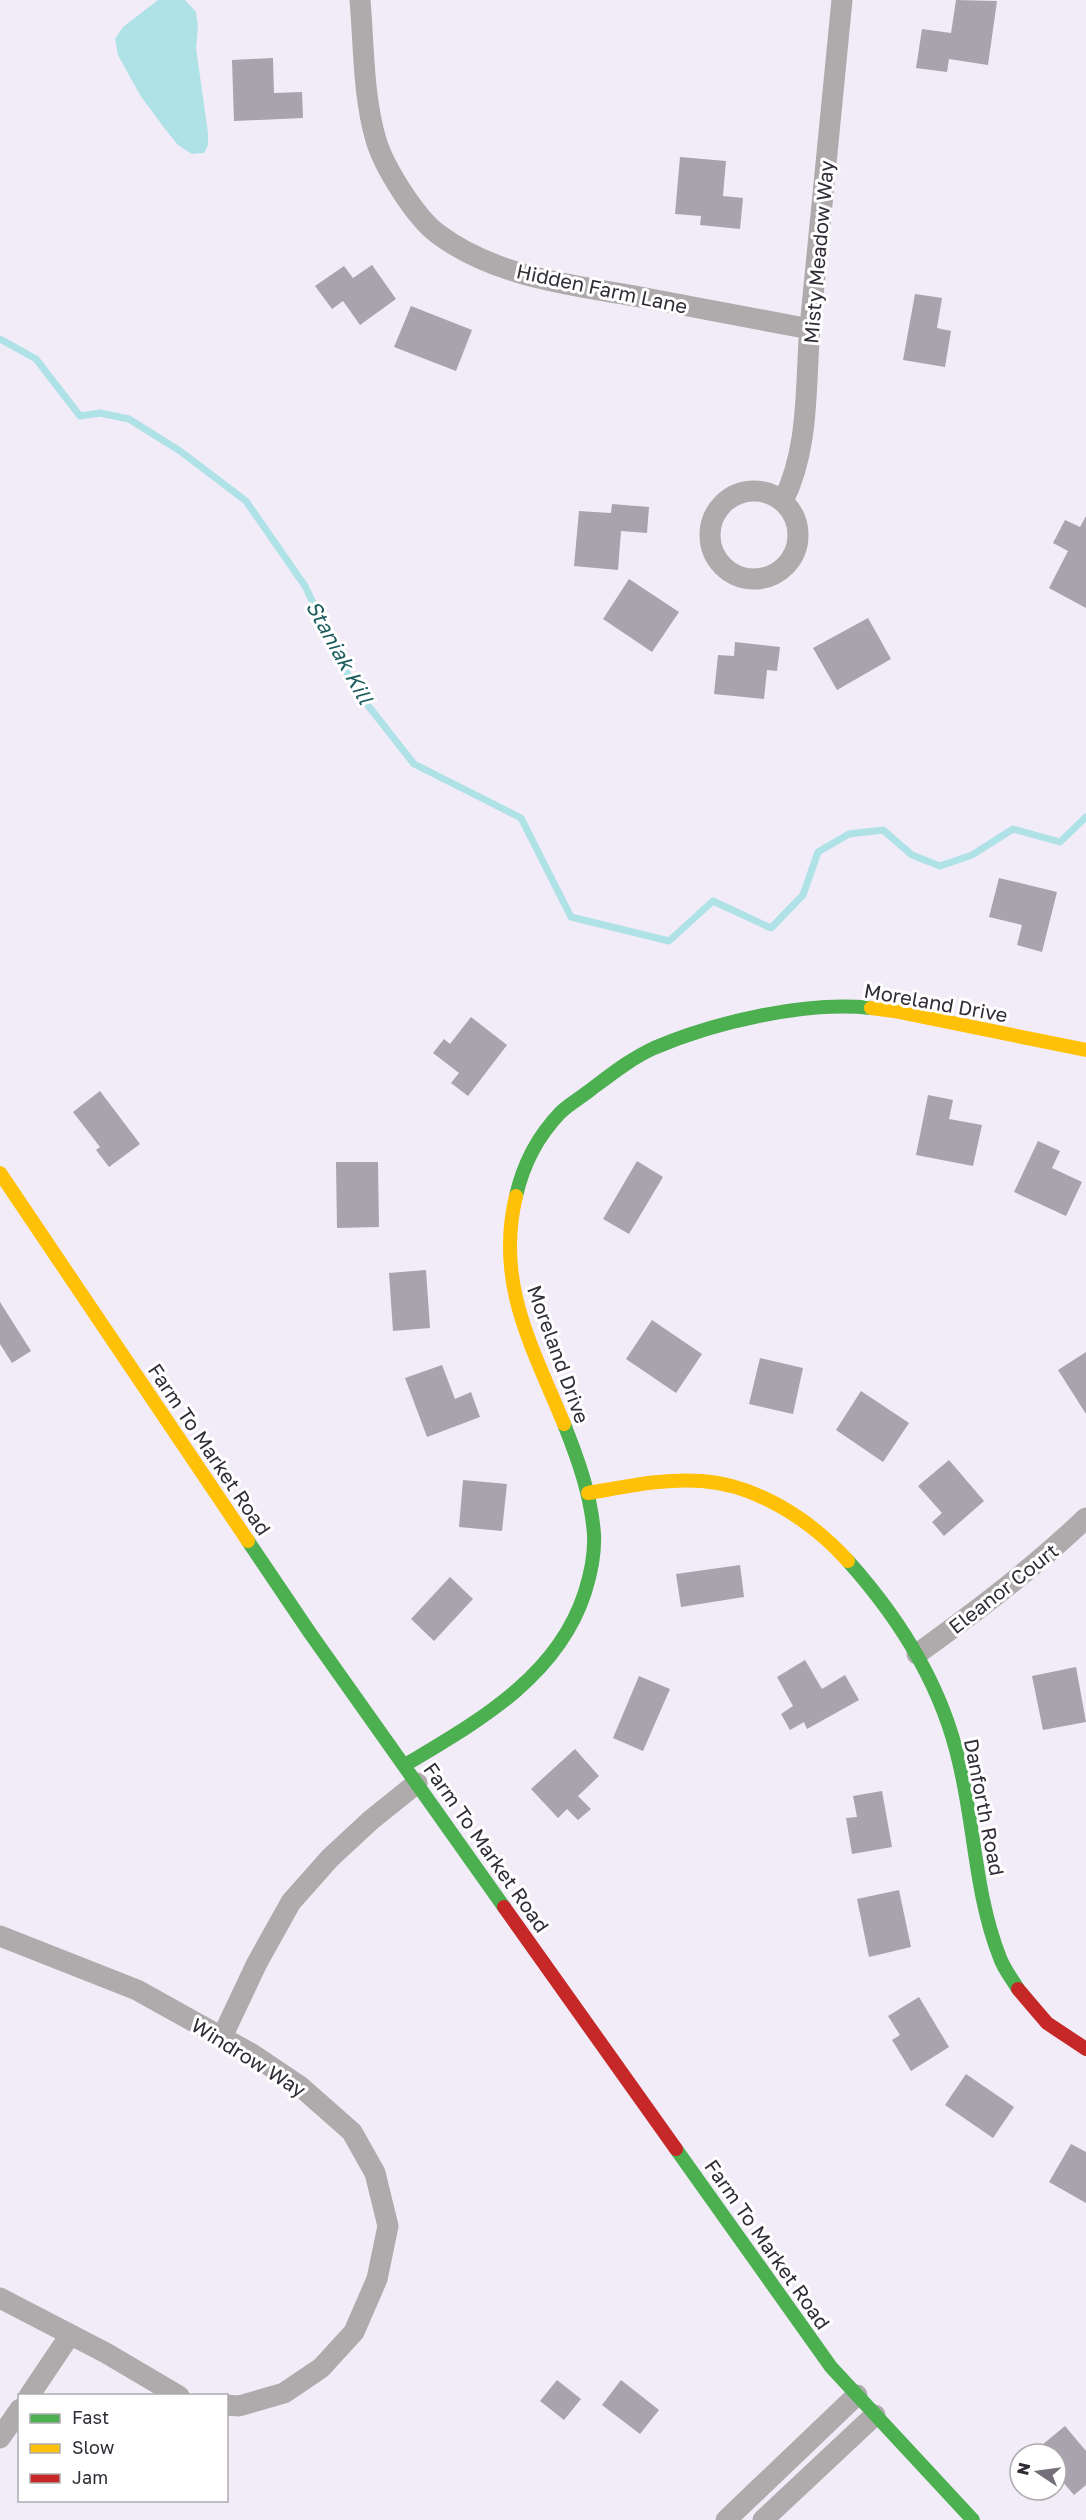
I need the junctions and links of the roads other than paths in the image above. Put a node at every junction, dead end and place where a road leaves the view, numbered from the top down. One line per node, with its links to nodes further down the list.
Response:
1 (360, 0): 3 (street, Hidden Farm Lane)
2 (842, 0): 3 (street, Misty Meadow Way)
3 (810, 329): 4 (street, Misty Meadow Way)
4 (783, 501): 4 (street)
5 (1086, 1050): 7 (street, Moreland Drive)
6 (0, 1173): 10 (street, Farm To Market Road)
7 (588, 1493): 9 (street, Danforth Road); 10 (street, Moreland Drive)
8 (1086, 1518): 9 (street, Eleanor Court)
9 (917, 1654): 14 (street, Danforth Road)
10 (405, 1765): 11 (street, Farm To Market Road)
11 (417, 1783): 13 (street); 19 (street, Farm To Market Road)
12 (0, 1936): 13 (street, Windrow Way)
13 (222, 2037): 20 (street, Windrow Way)
14 (1086, 2049)
15 (0, 2298): 16 (street)
16 (70, 2335): 17 (street); 18 (street)
17 (30, 2394)
18 (175, 2394)
19 (857, 2395): 22 (street, Farm To Market Road); 24 (street)
20 (228, 2404)
21 (18, 2412): 23 (street)
22 (876, 2415): 25 (street); 26 (street, Farm To Market Road)
23 (0, 2438)
24 (726, 2520)
25 (762, 2520)
26 (974, 2520)

